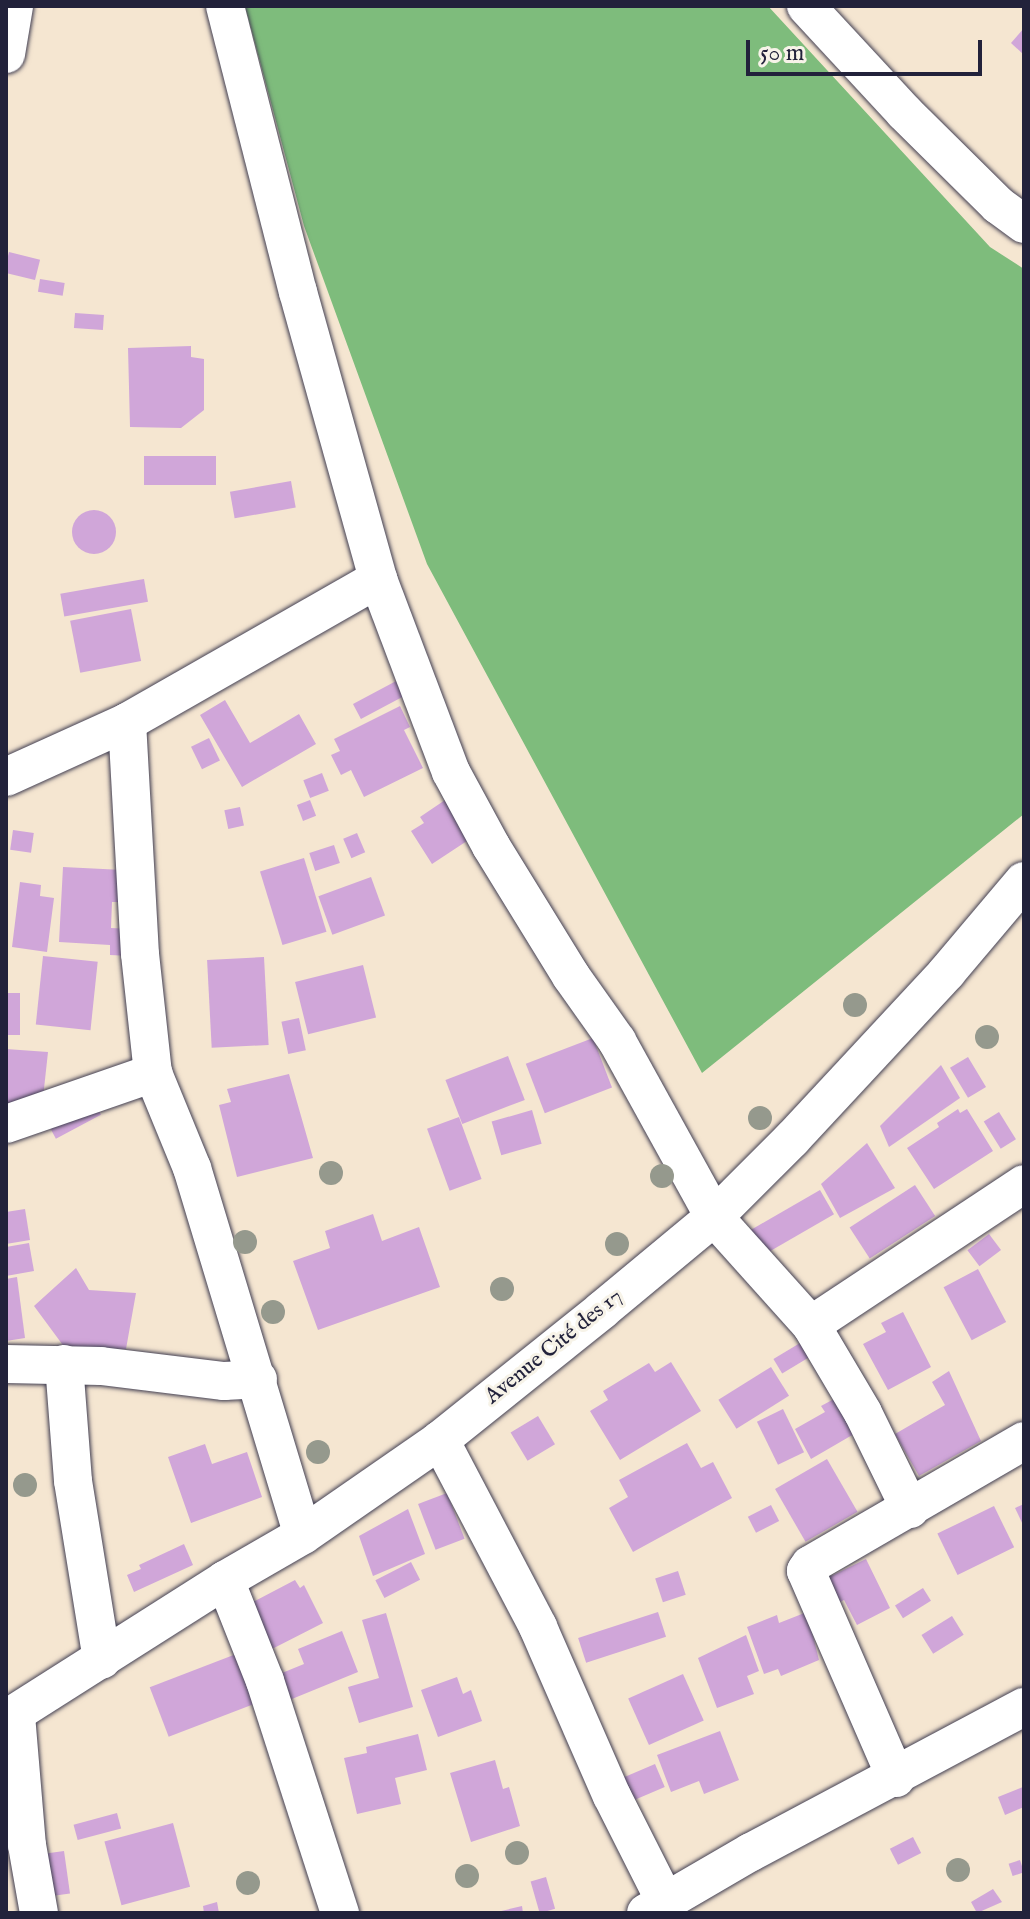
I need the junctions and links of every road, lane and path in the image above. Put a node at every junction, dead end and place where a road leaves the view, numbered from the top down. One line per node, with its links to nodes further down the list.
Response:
1 (14, 6): 4 (street)
2 (225, 6): 6 (street)
3 (806, 6): 5 (street)
4 (6, 54)
5 (1024, 224)
6 (378, 579): 7 (street); 13 (street)
7 (127, 722): 8 (street); 10 (street)
8 (6, 777)
9 (1024, 881): 13 (street, Avenue Cité des 17)
10 (153, 1073): 11 (street); 17 (street)
11 (6, 1124)
12 (1024, 1184): 14 (street)
13 (714, 1217): 14 (street); 18 (street, Avenue Cité des 17)
14 (811, 1325): 20 (street)
15 (6, 1364): 16 (street)
16 (64, 1364): 17 (street); 23 (street)
17 (258, 1379): 21 (street)
18 (440, 1440): 21 (street, Avenue Cité des 17); 27 (street)
19 (1024, 1441): 20 (street)
20 (910, 1509): 26 (street)
21 (303, 1535): 22 (street, Avenue Cité des 17)
22 (225, 1580): 23 (street, Avenue Cité des 17); 29 (street)
23 (102, 1660): 25 (street, Avenue Cité des 17)
24 (1024, 1707): 26 (street)
25 (11, 1717): 28 (street)
26 (896, 1778): 27 (street)
27 (656, 1908)
28 (39, 1913)
29 (340, 1913)

